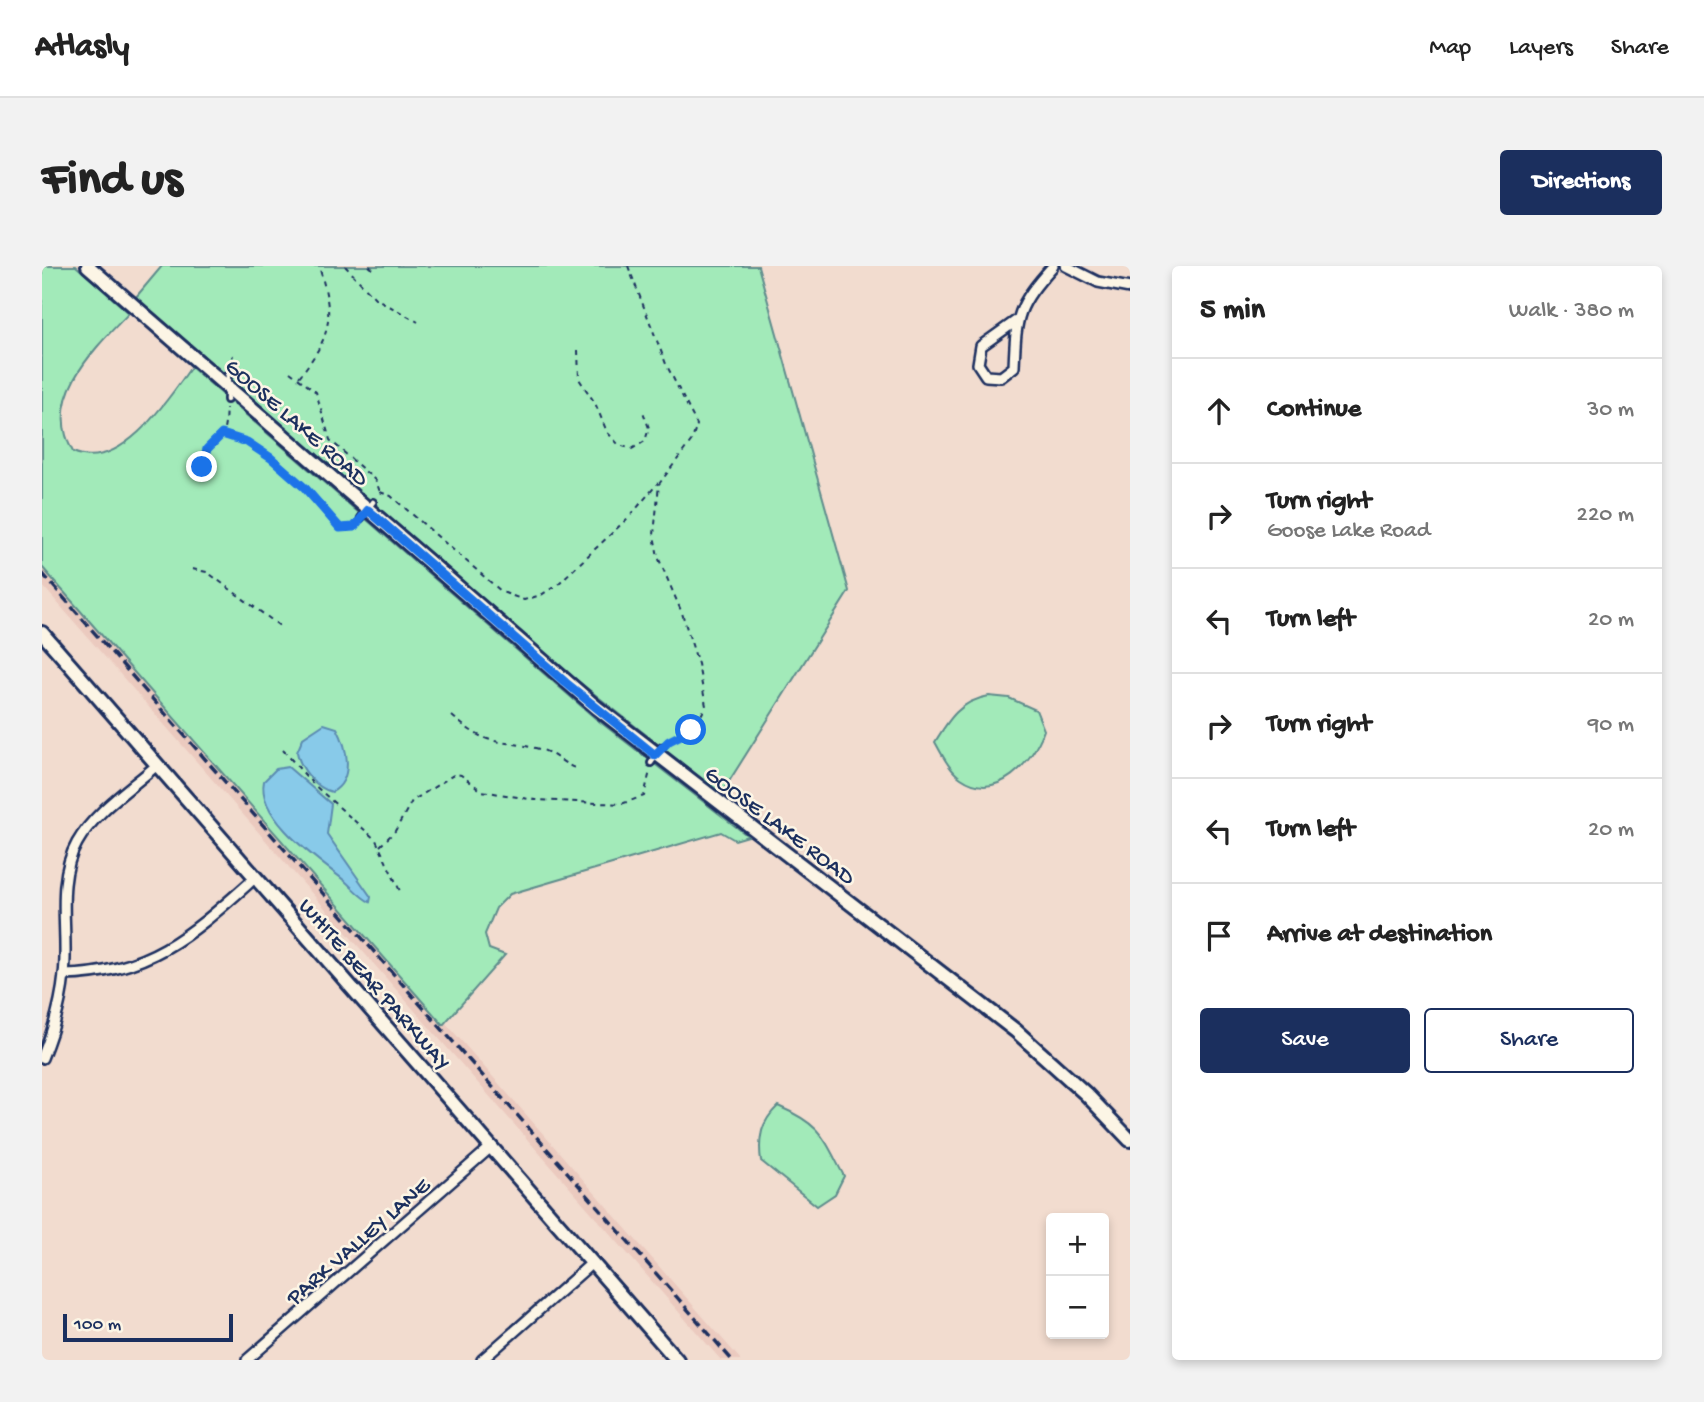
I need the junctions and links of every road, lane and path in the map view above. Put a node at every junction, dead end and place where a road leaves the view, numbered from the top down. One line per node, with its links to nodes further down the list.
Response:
1 (88, 266): 16 (street, GOOSE LAKE ROAD)
2 (319, 266): 15 (path)
3 (345, 266): 11 (path)
4 (369, 266): 8 (path)
5 (628, 266): 19 (path)
6 (1052, 266): 10 (street)
7 (1066, 266): 9 (street)
8 (374, 270)
9 (1130, 288)
10 (1016, 321): 10 (street)
11 (418, 322)
12 (578, 350): 17 (path)
13 (233, 355): 16 (path)
14 (290, 372): 15 (path)
15 (299, 378): 21 (path)
16 (228, 388): 18 (path); 22 (street, GOOSE LAKE ROAD)
17 (642, 409)
18 (222, 434): 20 (path); 22 (path)
19 (661, 480): 21 (path); 28 (path)
20 (206, 481)
21 (380, 492): 22 (path)
22 (368, 510): 28 (street, GOOSE LAKE ROAD)
23 (192, 569): 24 (path)
24 (281, 627)
25 (42, 633): 29 (street, WHITE BEAR PARKWAY)
26 (452, 716): 30 (path)
27 (283, 750): 31 (path)
28 (656, 755): 31 (path); 36 (street, GOOSE LAKE ROAD)
29 (157, 765): 32 (street, WHITE BEAR PARKWAY); 34 (street)
30 (578, 769)
31 (380, 846): 33 (path)
32 (256, 877): 34 (street); 37 (street, WHITE BEAR PARKWAY)
33 (401, 891)
34 (64, 975): 35 (street)
35 (42, 1058)
36 (1130, 1139)
37 (491, 1147): 38 (street, WHITE BEAR PARKWAY); 39 (street, PARK VALLEY LANE)
38 (592, 1263): 40 (street); 41 (street, WHITE BEAR PARKWAY)
39 (247, 1360)
40 (482, 1360)
41 (677, 1360)

